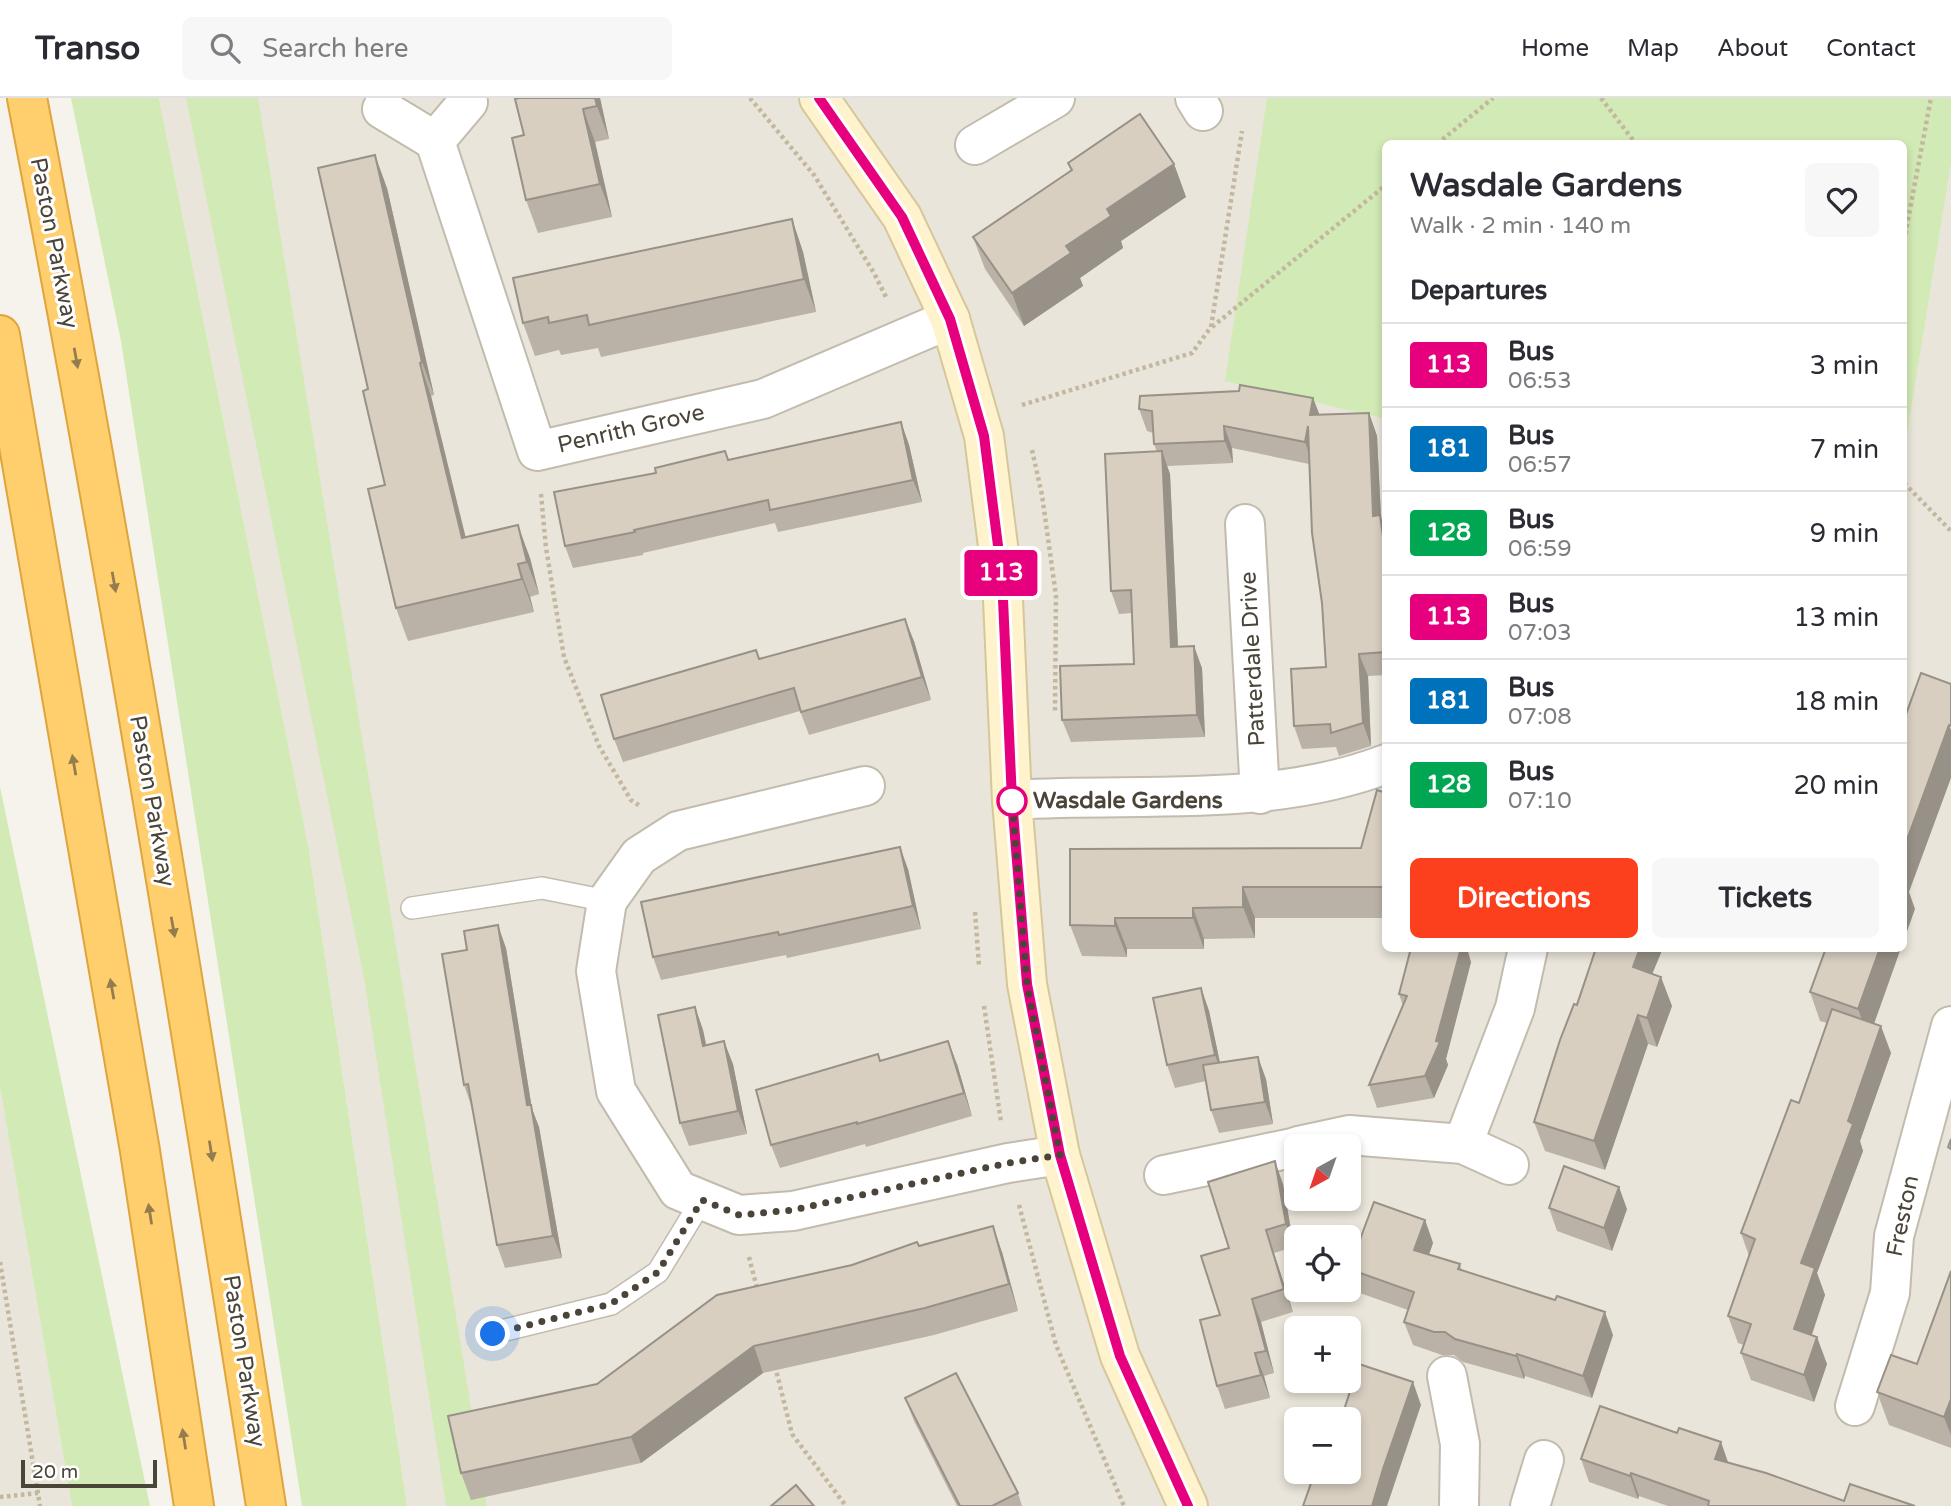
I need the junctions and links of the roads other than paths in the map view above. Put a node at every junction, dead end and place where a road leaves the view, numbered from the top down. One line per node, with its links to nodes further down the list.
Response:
1 (27, 98): 31 (highway, Paston Parkway, one-way to 31)
2 (819, 98): 8 (street)
3 (1055, 98): 7 (street)
4 (468, 102): 6 (street)
5 (382, 109): 6 (street)
6 (435, 141): 8 (street, Penrith Grove)
7 (975, 145)
8 (950, 319): 14 (street)
9 (0, 335): 30 (highway, one-way to 9)
10 (1245, 524): 13 (street, Patterdale Drive)
11 (1382, 766): 13 (street)
12 (865, 786): 15 (street)
13 (1261, 793): 14 (street)
14 (1012, 800): 22 (street)
15 (607, 901): 16 (lane); 25 (street)
16 (412, 908)
17 (1527, 952): 20 (street)
18 (1951, 1026): 28 (street, Freston)
19 (1362, 1136): 20 (street)
20 (1463, 1144): 23 (street)
21 (1284, 1149): 24 (street)
22 (1060, 1155): 25 (street); 32 (street)
23 (1509, 1165)
24 (1164, 1175)
25 (702, 1200): 26 (lane)
26 (493, 1334)
27 (1447, 1376): 33 (street)
28 (1855, 1406)
29 (1544, 1460): 34 (street)
30 (194, 1506)
31 (266, 1506)
32 (1188, 1506)
33 (1459, 1506)
34 (1530, 1506)

